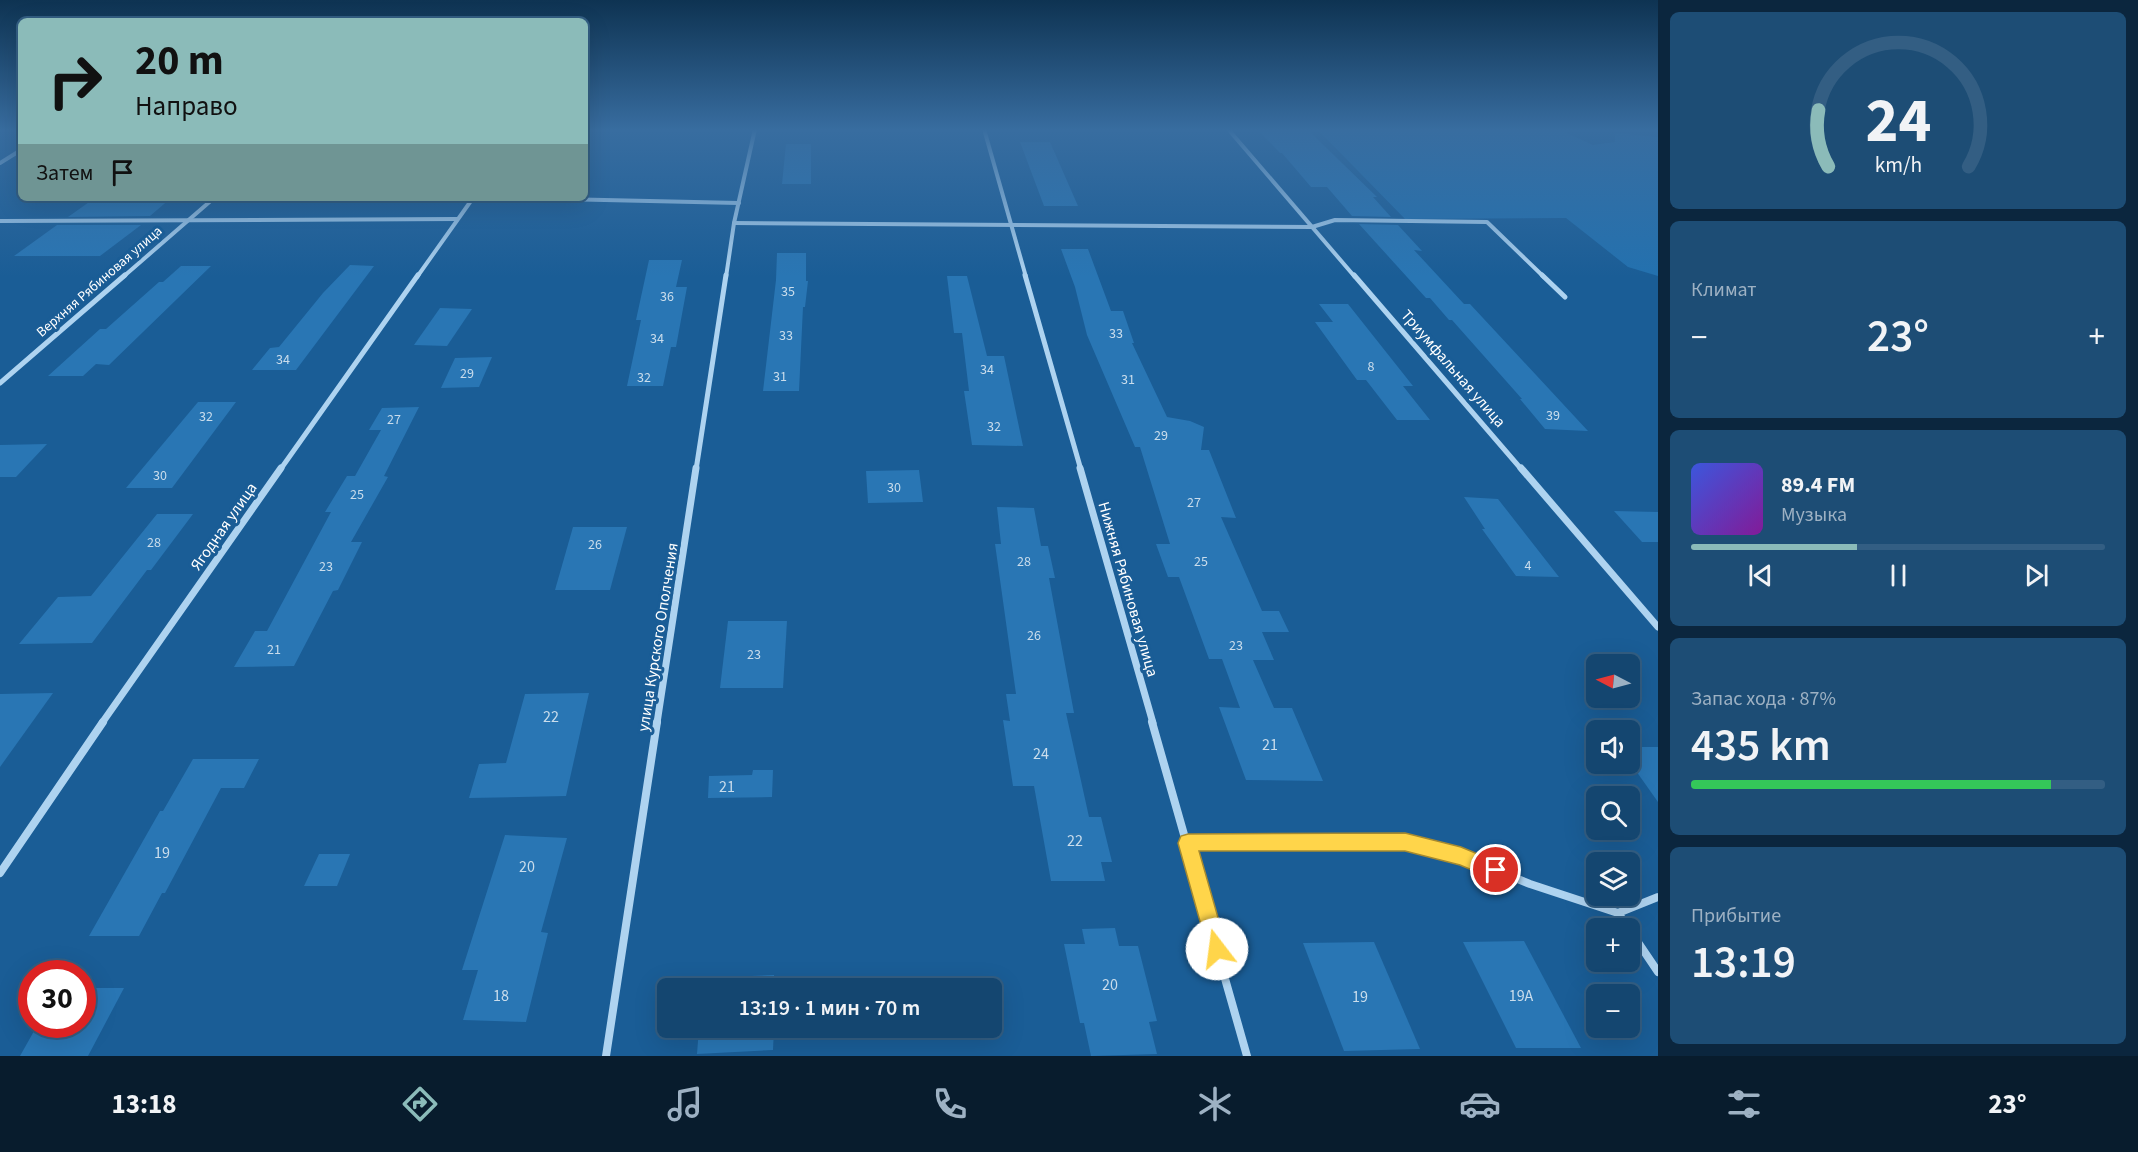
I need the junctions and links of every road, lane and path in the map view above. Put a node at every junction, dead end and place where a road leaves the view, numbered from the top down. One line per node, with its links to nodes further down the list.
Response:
1 (744, 178): 7 (street, улица Курского Ополчения)
2 (997, 178): 12 (street, Нижняя Рябиновая улица)
3 (1270, 178): 13 (street, Триумфальная улица)
4 (588, 200): 7 (street)
5 (211, 201): 8 (street, Верхняя Рябиновая улица)
6 (471, 201): 9 (street, Ягодная улица)
7 (739, 203): 11 (street, улица Курского Ополчения)
8 (191, 219): 9 (street); 10 (street); 15 (street, Верхняя Рябиновая улица)
9 (457, 219): 18 (street, Ягодная улица)
10 (0, 221)
11 (734, 223): 12 (street); 24 (street, улица Курского Ополчения)
12 (1010, 224): 13 (street); 17 (street, Нижняя Рябиновая улица)
13 (1312, 227): 14 (street); 16 (street, Триумфальная улица)
14 (1565, 297)
15 (0, 383)
16 (1658, 627)
17 (1188, 843): 20 (street); 25 (street, Нижняя Рябиновая улица)
18 (0, 873)
19 (1658, 897): 20 (street)
20 (1618, 913): 21 (street)
21 (1621, 918)
22 (1640, 945): 23 (street)
23 (1658, 972)
24 (606, 1056)
25 (1247, 1056)

